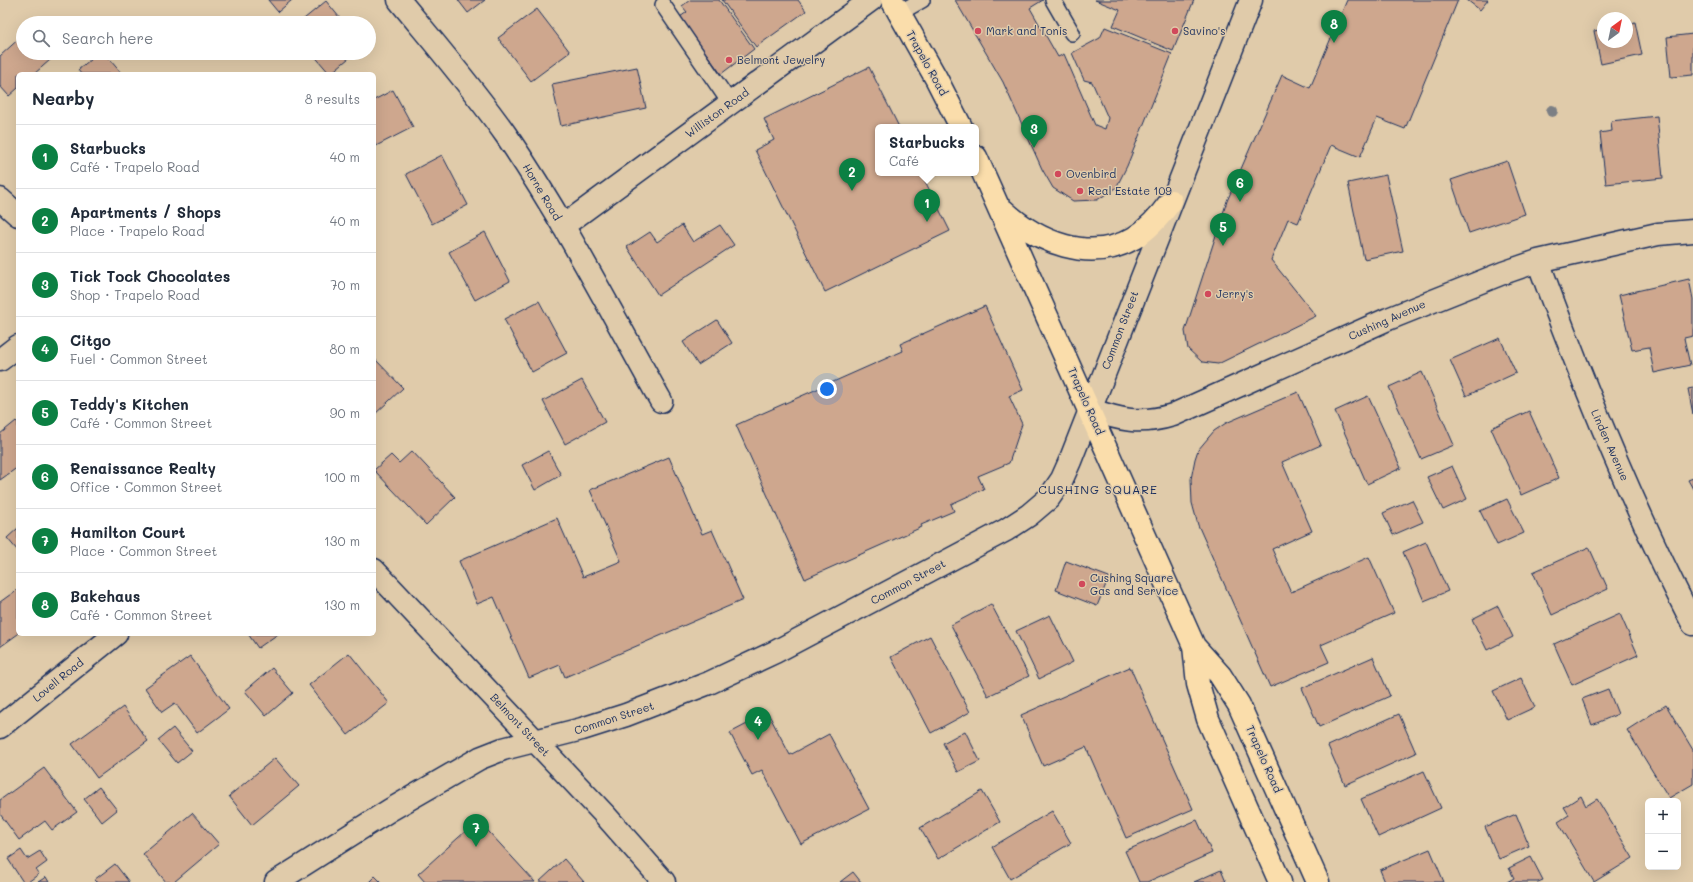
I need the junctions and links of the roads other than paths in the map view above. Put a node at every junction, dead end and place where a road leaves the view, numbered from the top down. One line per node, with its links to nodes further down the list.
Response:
1 (399, 0): 16 (street, Horne Road)
2 (872, 0): 9 (street, Williston Road)
3 (922, 0): 7 (lane)
4 (1053, 0): 8 (lane)
5 (1250, 0): 13 (street, Common Street)
6 (663, 5): 9 (lane)
7 (895, 6): 10 (main road, Trapelo Road)
8 (1072, 34)
9 (730, 103): 16 (street, Williston Road)
10 (959, 124)
11 (979, 164): 14 (main road, Trapelo Road)
12 (0, 199): 15 (street)
13 (1171, 201): 14 (main road); 22 (street, Common Street)
14 (999, 207): 22 (main road, Trapelo Road)
15 (16, 214)
16 (563, 226): 21 (street, Horne Road)
17 (1693, 231): 18 (street, Cushing Avenue)
18 (1538, 261): 22 (street, Cushing Avenue); 24 (street, Linden Avenue)
19 (16, 348): 20 (street)
20 (0, 360)
21 (661, 401)
22 (1089, 409): 26 (main road, Trapelo Road); 28 (street, Common Street)
23 (376, 572): 28 (street, Belmont Street)
24 (1693, 624)
25 (113, 636): 27 (street, Lovell Road)
26 (1194, 646): 31 (main road, Trapelo Road); 32 (main road, Trapelo Road)
27 (0, 726)
28 (535, 741): 29 (street, Common Street); 30 (street, Belmont Street)
29 (276, 882)
30 (664, 882)
31 (1280, 882)
32 (1318, 882)

